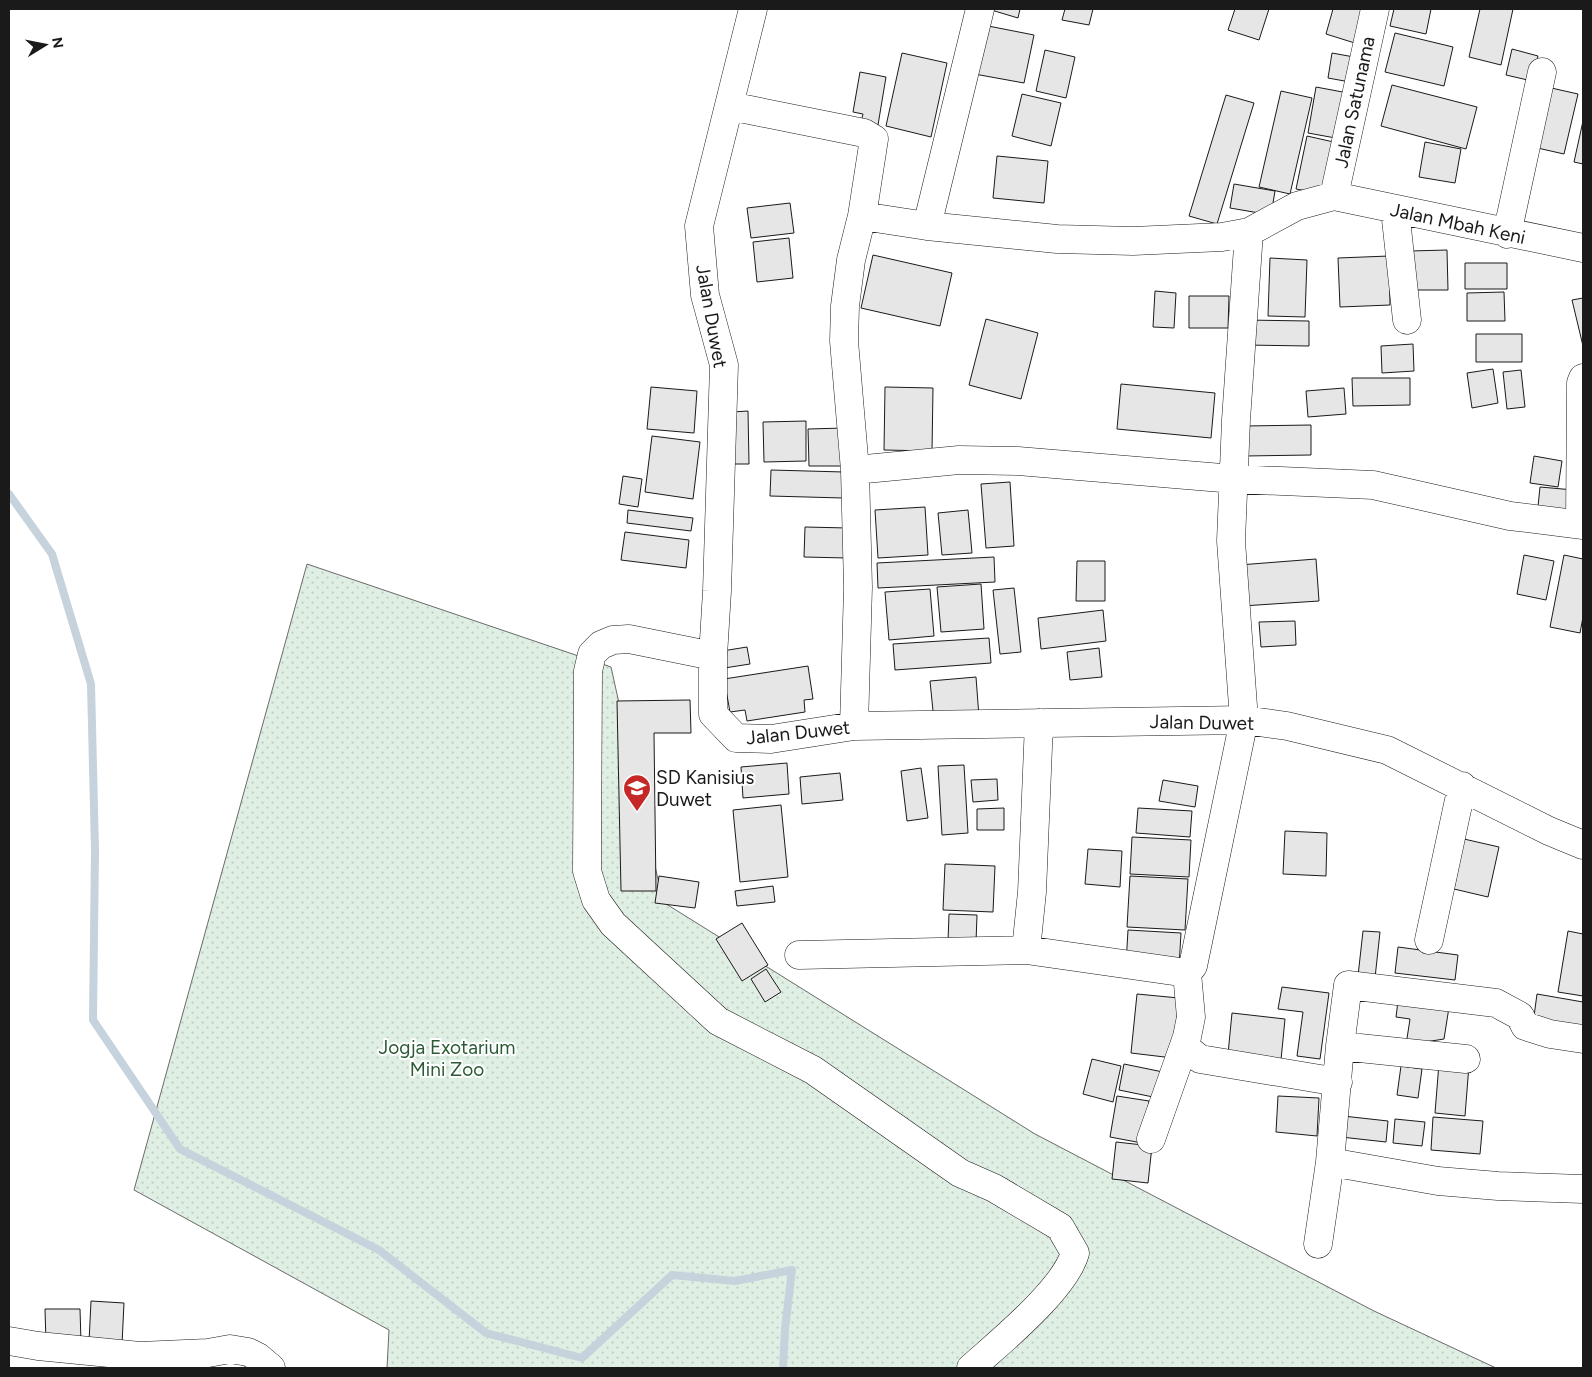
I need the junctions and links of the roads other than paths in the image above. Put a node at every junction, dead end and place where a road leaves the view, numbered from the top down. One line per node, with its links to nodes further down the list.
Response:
1 (752, 9): 5 (street, Jalan Duwet)
2 (980, 9): 9 (street)
3 (1375, 9): 6 (street, Jalan Satunama)
4 (1542, 72): 11 (street)
5 (730, 106): 8 (street); 18 (street, Jalan Duwet)
6 (1334, 196): 7 (street, Jalan Mbah Keni); 10 (street)
7 (1395, 210): 11 (street, Jalan Mbah Keni); 13 (street)
8 (862, 216): 9 (street); 15 (street)
9 (927, 226): 10 (street)
10 (1249, 232): 16 (street)
11 (1507, 234): 12 (street, Jalan Mbah Keni)
12 (1583, 248)
13 (1407, 320)
14 (1583, 378): 17 (street)
15 (855, 470): 16 (street); 21 (street)
16 (1234, 479): 17 (street); 19 (street)
17 (1582, 524)
18 (712, 656): 21 (street, Jalan Duwet); 40 (street)
19 (1244, 720): 20 (street, Jalan Duwet); 22 (street, Jalan Duwet); 27 (street)
20 (1039, 723): 21 (street, Jalan Duwet); 25 (street)
21 (854, 726)
22 (1462, 786): 23 (street, Jalan Duwet); 24 (street)
23 (1583, 845)
24 (1429, 940)
25 (1026, 950): 26 (street); 27 (street)
26 (798, 955)
27 (1187, 974): 29 (street)
28 (1583, 1040): 30 (street)
29 (1184, 1046): 32 (street); 33 (street)
30 (1340, 1046): 31 (street); 32 (street)
31 (1466, 1059)
32 (1338, 1082): 34 (street)
33 (1151, 1139)
34 (1330, 1162): 35 (street); 36 (street)
35 (1583, 1189)
36 (1318, 1244)
37 (9, 1341): 38 (street)
38 (39, 1357): 39 (street)
39 (271, 1368)
40 (971, 1368)

